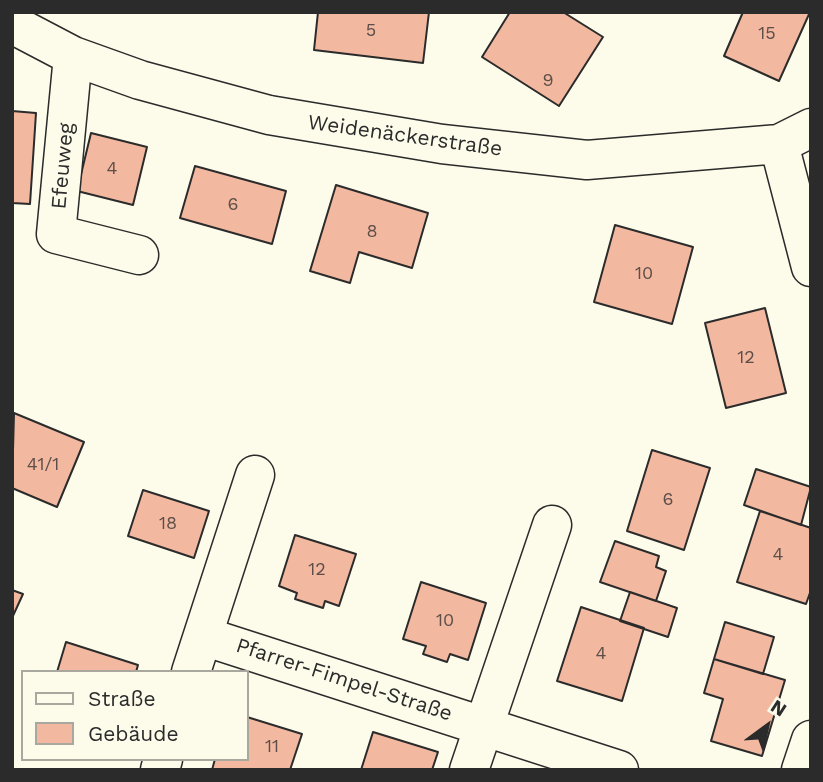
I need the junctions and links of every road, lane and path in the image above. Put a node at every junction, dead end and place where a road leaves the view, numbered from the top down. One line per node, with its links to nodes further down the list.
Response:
1 (12, 24): 2 (street, Weidenäckerstraße)
2 (74, 55): 3 (street, Weidenäckerstraße); 5 (street, Efeuweg)
3 (795, 136): 4 (street)
4 (806, 231): 6 (street)
5 (139, 255)
6 (811, 267)
7 (255, 475): 9 (street)
8 (552, 525): 11 (street)
9 (203, 636): 10 (street); 11 (street, Pfarrer-Fimpel-Straße)
10 (192, 670)
11 (484, 725): 13 (street); 14 (street, Pfarrer-Fimpel-Straße)
12 (811, 740): 15 (street)
13 (469, 770)
14 (619, 770)
15 (801, 770)

